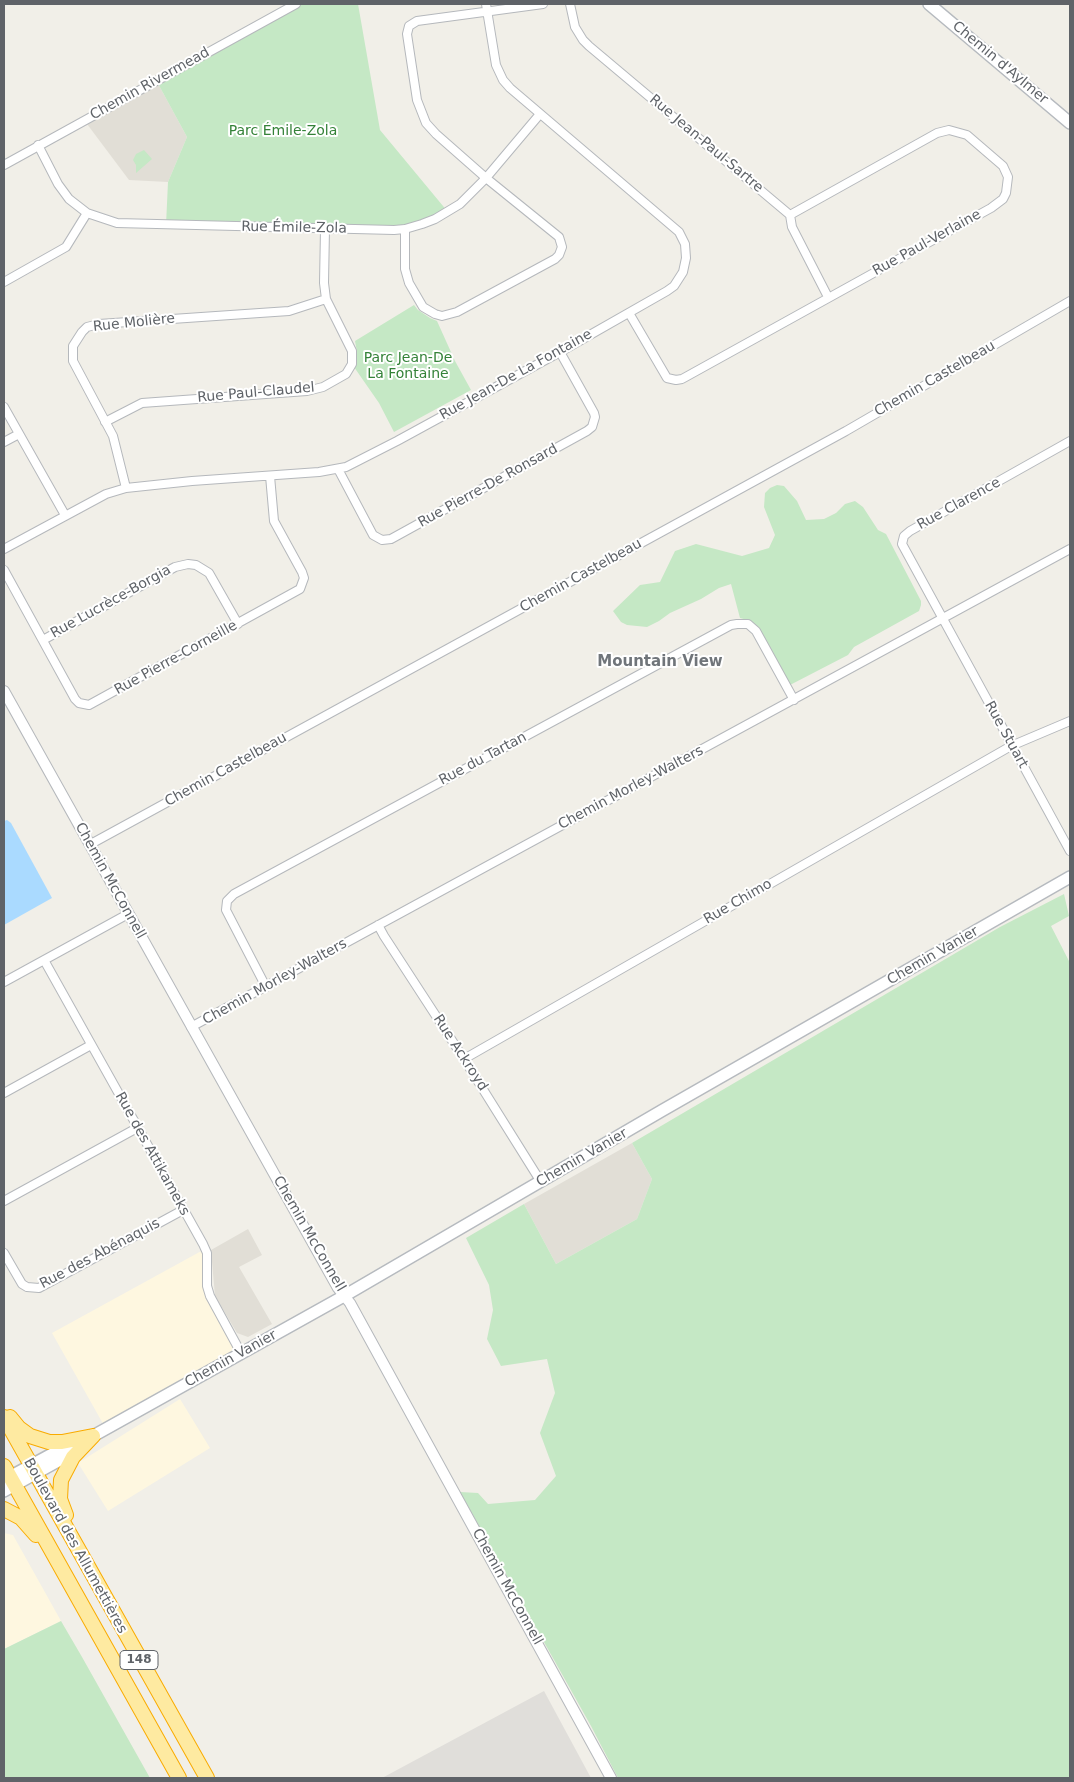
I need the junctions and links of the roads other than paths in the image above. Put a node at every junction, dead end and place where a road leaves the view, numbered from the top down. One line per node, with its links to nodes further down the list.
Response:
1 (296, 4): 8 (street, Chemin Rivermead)
2 (543, 4): 5 (street)
3 (570, 4): 12 (street, Rue Jean-Paul-Sartre)
4 (929, 4): 7 (main road, Chemin d'Aylmer)
5 (486, 7): 6 (street, Rue Jean-De La Fontaine); 10 (street)
6 (540, 114): 10 (street, Rue Émile-Zola); 19 (street, Rue Jean-De La Fontaine)
7 (1070, 123)
8 (38, 146): 9 (street, Chemin Rivermead); 11 (street, Rue Émile-Zola)
9 (4, 165)
10 (486, 178): 14 (street, Rue Émile-Zola); 14 (street)
11 (87, 213): 13 (street, Rue Émile-Zola); 15 (street)
12 (790, 215): 16 (street); 16 (street, Rue Paul-Verlaine)
13 (325, 229): 14 (street, Rue Émile-Zola); 17 (street, Rue Paul-Claudel)
14 (405, 229)
15 (4, 282)
16 (828, 297): 19 (street, Rue Paul-Verlaine)
17 (326, 299): 22 (street, Rue Paul-Claudel); 22 (street, Rue Molière)
18 (1070, 301): 40 (street, Chemin Castelbeau)
19 (629, 313): 20 (street, Rue Jean-De La Fontaine)
20 (560, 352): 26 (street, Rue Jean-De La Fontaine); 26 (street, Rue Pierre-De Ronsard)
21 (4, 407): 23 (street)
22 (105, 422): 28 (street, Rue Molière)
23 (19, 434): 25 (street); 29 (street)
24 (1070, 441): 33 (street, Rue Clarence)
25 (4, 442)
26 (338, 469): 27 (street, Rue Jean-De La Fontaine)
27 (270, 476): 28 (street, Rue Jean-De La Fontaine); 34 (street, Rue Pierre-Corneille)
28 (126, 488): 29 (street, Rue Jean-De La Fontaine)
29 (65, 515): 30 (street, Rue Jean-De La Fontaine)
30 (4, 548)
31 (1070, 549): 33 (street, Chemin Morley-Walters)
32 (4, 570): 35 (street, Rue Pierre-Corneille)
33 (942, 619): 37 (street, Chemin Morley-Walters); 39 (street, Rue Stuart)
34 (238, 624): 35 (street, Rue Lucrèce-Borgia); 35 (street, Rue Pierre-Corneille)
35 (43, 640)
36 (4, 691): 40 (street, Chemin McConnell)
37 (794, 700): 44 (street, Chemin Morley-Walters); 47 (street, Rue du Tartan)
38 (1069, 725): 39 (street, Rue Chimo)
39 (1012, 746): 41 (street, Rue Stuart); 50 (street, Rue Chimo)
40 (89, 845): 43 (street, Chemin McConnell)
41 (1070, 851)
42 (1070, 877): 53 (main road, Chemin Vanier)
43 (128, 914): 45 (street); 48 (street, Chemin McConnell)
44 (378, 925): 47 (street, Chemin Morley-Walters); 50 (street, Rue Ackroyd)
45 (44, 960): 46 (street); 49 (street, Rue des Attikameks)
46 (4, 982)
47 (266, 986): 48 (street, Chemin Morley-Walters)
48 (192, 1027): 57 (street, Chemin McConnell)
49 (91, 1045): 51 (street); 52 (street, Rue des Attikameks)
50 (464, 1059): 53 (street, Rue Ackroyd)
51 (4, 1093)
52 (137, 1128): 54 (street); 55 (street, Rue des Attikameks)
53 (541, 1182): 57 (main road, Chemin Vanier)
54 (4, 1201)
55 (183, 1210): 56 (street, Rue des Abénaquis); 58 (street, Rue des Attikameks)
56 (4, 1253)
57 (344, 1296): 58 (main road, Chemin Vanier); 69 (street, Chemin McConnell)
58 (241, 1353): 61 (main road, Chemin Vanier)
59 (4, 1410): 61 (highway)
60 (4, 1417): 62 (highway, Boulevard des Allumettières / 148)
61 (93, 1436): 62 (main road, Chemin Vanier); 65 (highway)
62 (33, 1469): 63 (main road, Chemin Vanier); 65 (highway, Boulevard des Allumettières / 148)
63 (7, 1480): 66 (highway, Boulevard des Allumettières / 148)
64 (4, 1509): 66 (highway)
65 (91, 1575): 68 (highway, Boulevard des Allumettières / 148)
66 (70, 1584): 67 (highway, Boulevard des Allumettières / 148)
67 (179, 1778)
68 (207, 1778)
69 (611, 1778)

